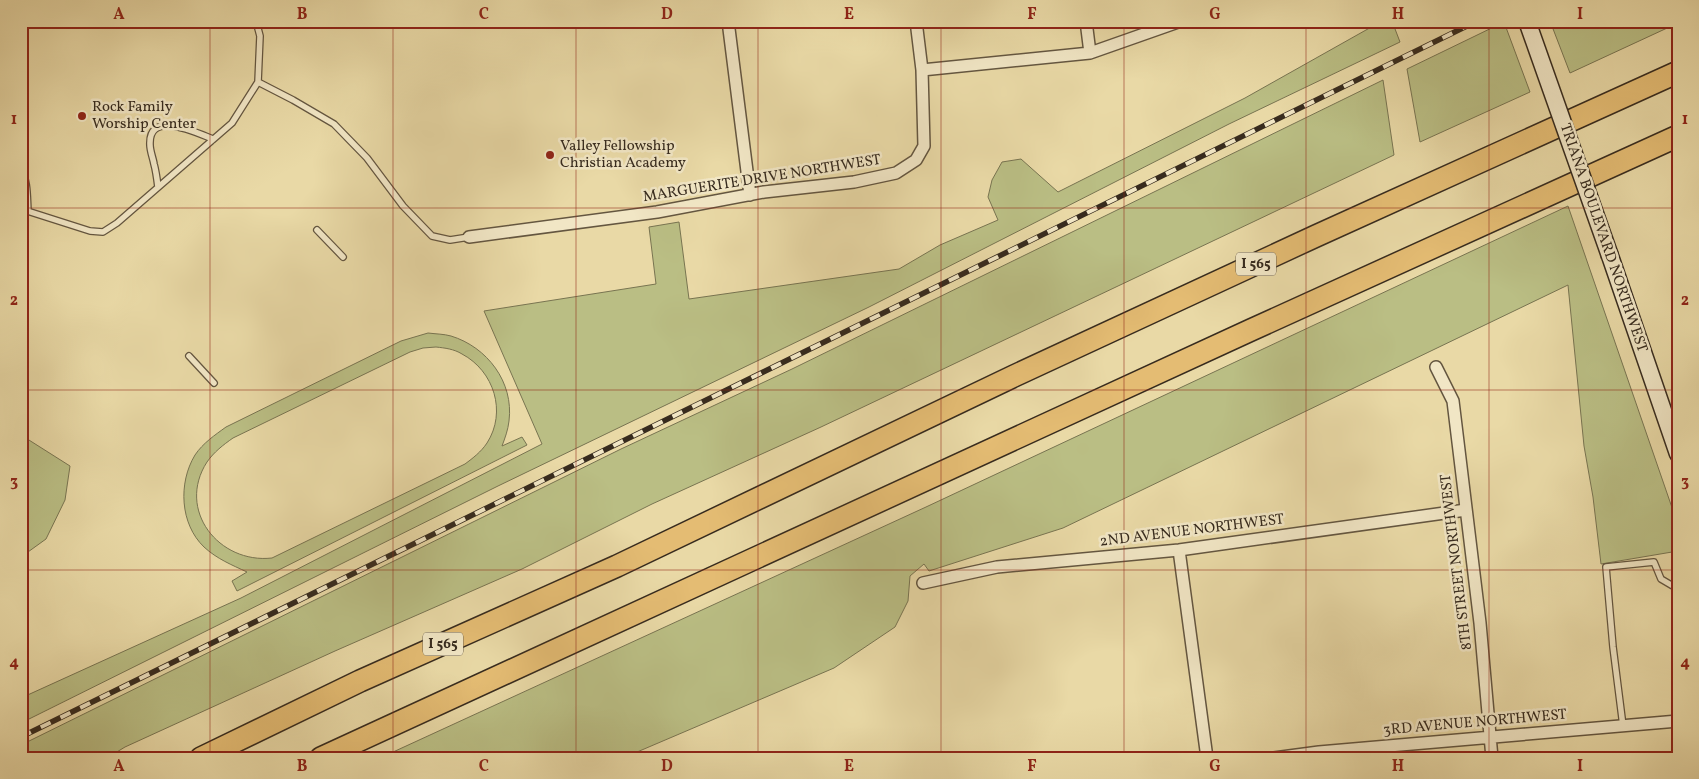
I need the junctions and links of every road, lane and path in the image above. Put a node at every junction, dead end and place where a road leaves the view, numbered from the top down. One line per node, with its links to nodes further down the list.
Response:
1 (256, 21): 10 (lane)
2 (728, 21): 15 (street)
3 (916, 21): 8 (street, MARGUERITE DRIVE NORTHWEST)
4 (1086, 21): 7 (street)
5 (1181, 21): 7 (street)
6 (1527, 21): 24 (street, TRIANA BOULEVARD NORTHWEST, bridge)
7 (1090, 53): 8 (street)
8 (922, 70): 15 (street, MARGUERITE DRIVE NORTHWEST)
9 (1678, 72): 34 (highway, I 565)
10 (258, 82): 12 (lane); 19 (lane)
11 (1678, 136): 35 (highway)
12 (214, 139): 14 (lane); 14 (lane)
13 (21, 168): 17 (lane)
14 (158, 187): 17 (lane)
15 (750, 195): 19 (street, MARGUERITE DRIVE NORTHWEST)
16 (21, 208): 17 (lane)
17 (28, 211)
18 (317, 230): 20 (lane)
19 (469, 237)
20 (343, 257)
21 (189, 356): 23 (lane)
22 (1436, 367): 25 (street, 8TH STREET NORTHWEST)
23 (214, 383)
24 (1678, 454)
25 (1466, 510): 26 (street, 2ND AVENUE NORTHWEST); 31 (street, 8TH STREET NORTHWEST)
26 (1179, 550): 27 (street, 2ND AVENUE NORTHWEST); 36 (street)
27 (923, 583)
28 (1678, 589): 30 (lane)
29 (1678, 721): 30 (street, 3RD AVENUE NORTHWEST)
30 (1623, 726): 31 (street, 3RD AVENUE NORTHWEST)
31 (1490, 737): 32 (street, 3RD AVENUE NORTHWEST); 37 (street, 8TH STREET NORTHWEST)
32 (1334, 754): 33 (street, 3RD AVENUE NORTHWEST)
33 (1282, 757)
34 (200, 758)
35 (321, 758)
36 (1207, 758)
37 (1492, 758)

